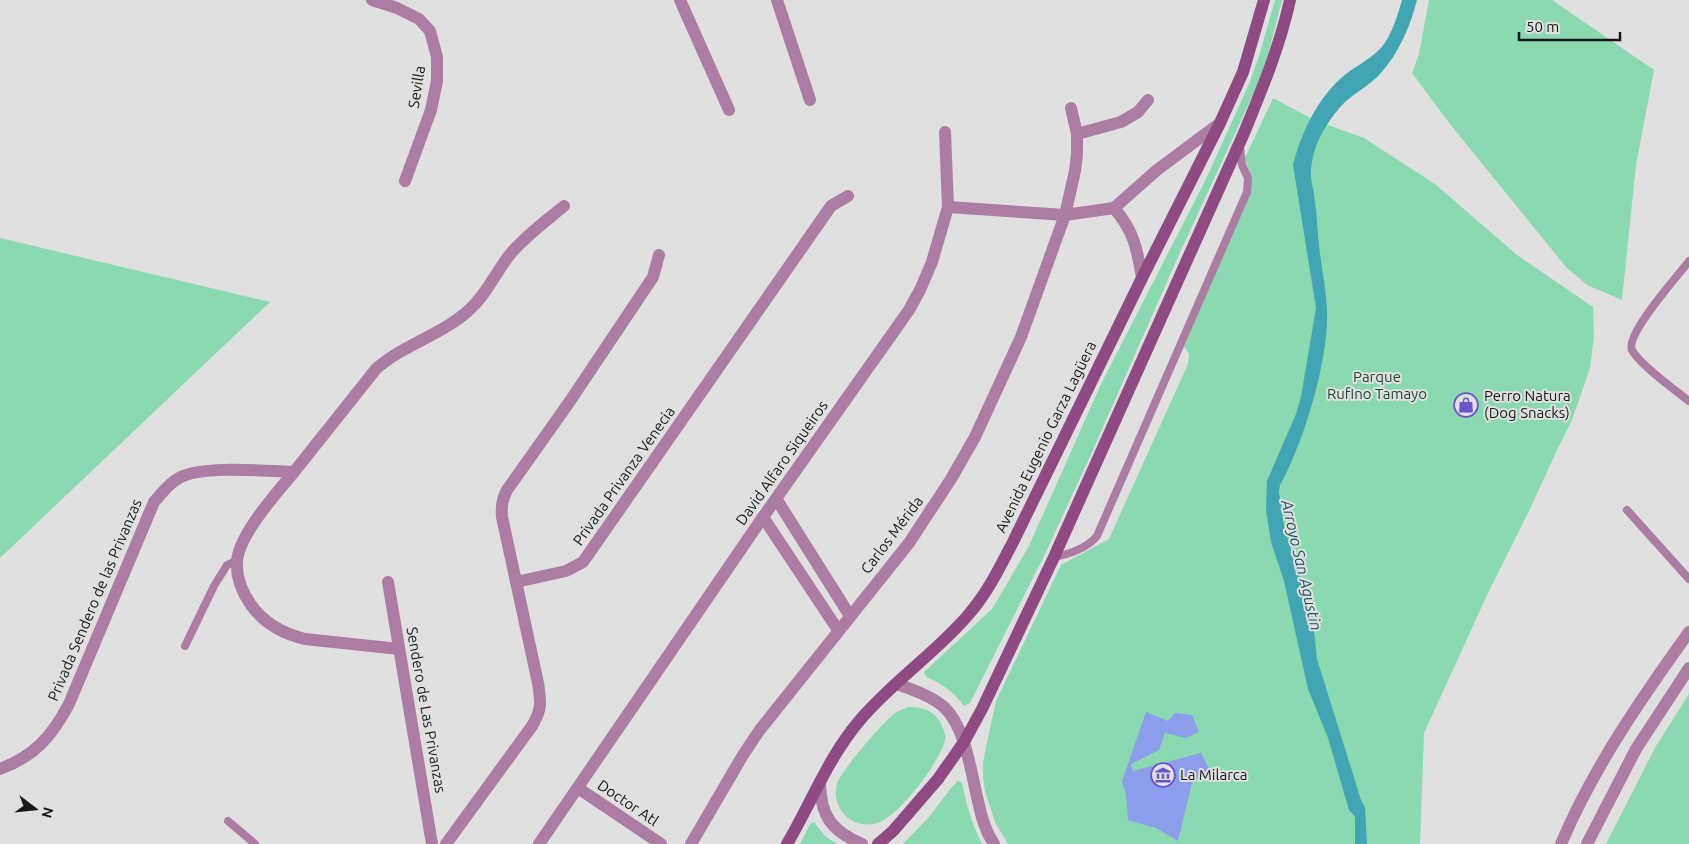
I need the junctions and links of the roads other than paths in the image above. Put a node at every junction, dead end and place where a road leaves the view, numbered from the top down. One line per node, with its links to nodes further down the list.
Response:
1 (372, 0): 14 (street, Sevilla)
2 (680, 0): 9 (street)
3 (777, 0): 6 (street)
4 (1264, 0): 10 (main road, Avenida Eugenio Garza Lagüera)
5 (1290, 0): 13 (main road)
6 (810, 100)
7 (1148, 100): 12 (street)
8 (1071, 108): 12 (street, Carlos Mérida)
9 (729, 110)
10 (1220, 123): 18 (street); 22 (main road, Avenida Eugenio Garza Lagüera)
11 (945, 132): 17 (street, David Alfaro Siqueiros)
12 (1077, 134): 19 (street, Carlos Mérida)
13 (1239, 144): 28 (main road); 28 (lane)
14 (405, 181)
15 (848, 196): 32 (street, Privada Privanza Venecia)
16 (564, 206): 24 (street)
17 (948, 207): 19 (street); 25 (street, David Alfaro Siqueiros)
18 (1114, 208): 19 (street); 22 (street)
19 (1065, 215): 33 (street, Carlos Mérida)
20 (659, 254): 32 (street)
21 (1689, 261): 23 (lane)
22 (1142, 278): 39 (main road, Avenida Eugenio Garza Lagüera)
23 (1689, 401)
24 (294, 472): 29 (street); 41 (street, Privada Sendero de las Privanzas)
25 (776, 500): 27 (street, David Alfaro Siqueiros); 33 (street)
26 (1627, 510): 30 (lane)
27 (763, 517): 34 (street); 43 (street, David Alfaro Siqueiros)
28 (1054, 557): 40 (main road)
29 (237, 561): 36 (lane); 37 (street)
30 (1689, 579)
31 (388, 582): 37 (street, Sendero de Las Privanzas)
32 (516, 582): 47 (street)
33 (850, 616): 34 (street, Carlos Mérida)
34 (838, 630): 50 (street, Carlos Mérida)
35 (1689, 632): 55 (street)
36 (185, 646)
37 (398, 649): 46 (street, Sendero de Las Privanzas)
38 (1689, 668): 56 (street)
39 (897, 684): 40 (street); 42 (main road, Avenida Eugenio Garza Lagüera)
40 (964, 742): 53 (main road); 54 (street)
41 (0, 769)
42 (820, 784): 51 (main road, Avenida Eugenio Garza Lagüera); 52 (street)
43 (578, 788): 48 (street, David Alfaro Siqueiros); 49 (street, Doctor Atl)
44 (228, 821): 45 (lane)
45 (255, 844)
46 (432, 844)
47 (446, 844)
48 (539, 844)
49 (661, 844)
50 (691, 844)
51 (787, 844)
52 (862, 844)
53 (878, 844)
54 (994, 844)
55 (1561, 844)
56 (1586, 844)

